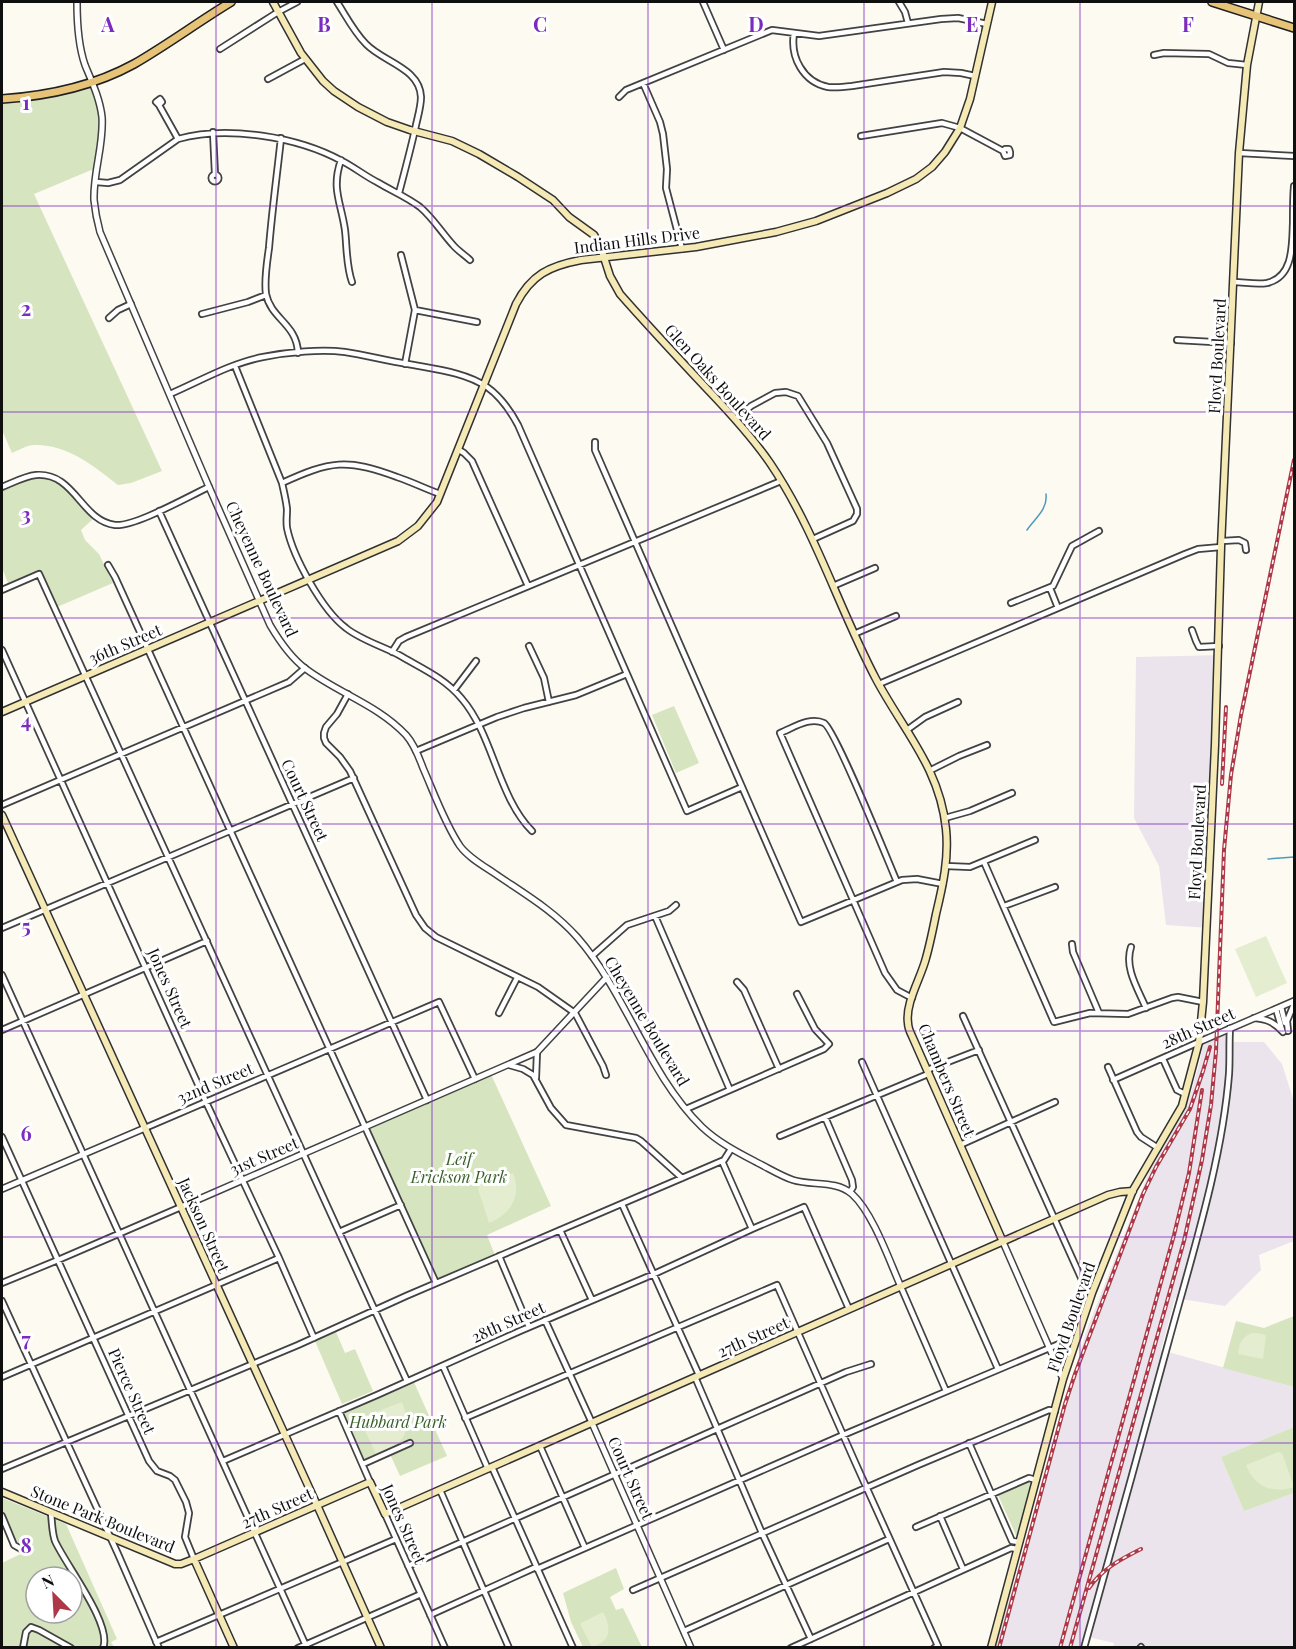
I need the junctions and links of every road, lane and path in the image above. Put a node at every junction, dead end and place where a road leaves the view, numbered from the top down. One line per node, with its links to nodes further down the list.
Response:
1 (77, 2): 24 (street, Cheyenne Boulevard)
2 (231, 2): 24 (main road)
3 (273, 2): 11 (main road, Glen Oaks Boulevard)
4 (297, 2): 11 (street)
5 (337, 2): 31 (street)
6 (702, 2): 18 (street)
7 (899, 2): 13 (street)
8 (992, 2): 14 (main road, Indian Hills Drive)
9 (1212, 2): 12 (main road)
10 (1259, 2): 12 (main road, Floyd Boulevard)
11 (278, 12): 17 (street); 20 (main road, Glen Oaks Boulevard)
12 (1256, 15): 15 (main road); 21 (main road, Floyd Boulevard)
13 (908, 23): 14 (street); 16 (street)
14 (987, 24): 22 (main road, Indian Hills Drive)
15 (1294, 28)
16 (794, 33): 18 (street); 22 (street)
17 (220, 48)
18 (724, 50): 25 (street)
19 (1154, 55): 21 (street)
20 (305, 59): 23 (street); 31 (main road, Glen Oaks Boulevard)
21 (1247, 65): 36 (main road, Floyd Boulevard)
22 (975, 76): 29 (main road, Indian Hills Drive)
23 (268, 80)
24 (92, 81): 27 (main road); 40 (street, Cheyenne Boulevard)
25 (643, 83): 26 (street); 43 (street)
26 (619, 97)
27 (2, 99)
28 (159, 105): 34 (street)
29 (960, 128): 32 (street); 35 (street); 43 (main road, Indian Hills Drive)
30 (213, 132): 33 (street); 34 (street); 39 (street)
31 (415, 132): 42 (street); 45 (main road, Glen Oaks Boulevard)
32 (861, 136)
33 (281, 138): 38 (street); 49 (street)
34 (178, 139): 40 (street)
35 (1003, 151)
36 (1239, 153): 37 (street); 48 (main road, Floyd Boulevard)
37 (1294, 156)
38 (341, 160): 42 (street); 47 (street)
39 (215, 174)
40 (96, 182): 50 (street, Cheyenne Boulevard)
41 (1294, 186): 48 (street)
42 (399, 193): 46 (street)
43 (682, 249): 45 (main road, Indian Hills Drive)
44 (401, 255): 51 (street)
45 (604, 256): 60 (main road, Indian Hills Drive); 62 (main road, Glen Oaks Boulevard)
46 (470, 260)
47 (352, 282)
48 (1233, 282): 56 (main road, Floyd Boulevard)
49 (266, 295): 52 (street); 57 (street)
50 (131, 304): 53 (street); 61 (street, Cheyenne Boulevard)
51 (415, 310): 54 (street); 58 (street)
52 (202, 314)
53 (109, 318)
54 (477, 322)
55 (1177, 340): 56 (street)
56 (1231, 343): 74 (main road, Floyd Boulevard)
57 (298, 353): 58 (street); 59 (street)
58 (405, 364): 60 (street)
59 (235, 366): 61 (street); 66 (street)
60 (484, 385): 64 (main road, Indian Hills Drive); 77 (street)
61 (170, 394): 67 (street, Cheyenne Boulevard)
62 (736, 419): 65 (main road, Glen Oaks Boulevard); 72 (street)
63 (595, 442): 73 (street)
64 (459, 450): 69 (main road, Indian Hills Drive); 80 (street)
65 (781, 482): 72 (main road, Glen Oaks Boulevard); 73 (street)
66 (282, 483): 69 (street); 79 (street)
67 (209, 487): 70 (street); 84 (street, Cheyenne Boulevard)
68 (2, 488): 70 (street)
69 (440, 494): 79 (main road, Indian Hills Drive)
70 (159, 511): 88 (street, Court Street)
71 (1099, 531): 82 (street)
72 (813, 539): 81 (main road, Glen Oaks Boulevard)
73 (635, 541): 77 (street); 117 (street)
74 (1222, 544): 75 (street); 86 (street); 92 (main road, Floyd Boulevard)
75 (1246, 549)
76 (108, 565): 93 (street)
77 (579, 565): 80 (street); 98 (street)
78 (875, 568): 81 (street)
79 (309, 579): 84 (main road, Indian Hills Drive); 95 (street)
80 (528, 586): 95 (street)
81 (832, 586): 90 (main road, Glen Oaks Boulevard)
82 (1050, 588): 85 (street); 86 (street)
83 (2, 590): 99 (street)
84 (260, 601): 88 (main road, 36th Street); 97 (street, Cheyenne Boulevard)
85 (1011, 603)
86 (1058, 608): 100 (street)
87 (896, 616): 90 (street)
88 (210, 623): 93 (main road, 36th Street); 103 (street, Court Street)
89 (1192, 630): 92 (street)
90 (854, 634): 100 (main road, Glen Oaks Boulevard)
91 (529, 646): 105 (street)
92 (1219, 646): 151 (main road, Floyd Boulevard)
93 (148, 649): 99 (main road, 36th Street); 109 (street)
94 (2, 650): 104 (street, Jones Street)
95 (392, 652): 101 (street)
96 (476, 661): 101 (street)
97 (304, 668): 102 (street, Cheyenne Boulevard); 103 (street)
98 (627, 674): 105 (street); 117 (street)
99 (87, 676): 104 (main road, 36th Street); 113 (street)
100 (879, 684): 110 (main road, Glen Oaks Boulevard)
101 (454, 690): 108 (street)
102 (348, 694): 112 (street, Cheyenne Boulevard); 115 (street)
103 (246, 701): 109 (street); 119 (street, Court Street)
104 (25, 702): 107 (main road, 36th Street); 116 (street, Jones Street)
105 (549, 702): 108 (street)
106 (958, 702): 110 (street)
107 (2, 712)
108 (478, 725): 112 (street); 124 (street)
109 (184, 728): 113 (street); 123 (street)
110 (907, 730): 114 (main road, Glen Oaks Boulevard)
111 (987, 745): 114 (street)
112 (416, 751): 142 (street, Cheyenne Boulevard)
113 (122, 754): 116 (street); 126 (street)
114 (930, 770): 122 (main road, Glen Oaks Boulevard)
115 (354, 778): 119 (street); 146 (street)
116 (60, 780): 120 (street); 130 (street, Jones Street)
117 (742, 787): 133 (street)
118 (1012, 793): 122 (street)
119 (292, 804): 123 (street); 161 (street, Court Street)
120 (2, 805)
121 (2, 814): 136 (main road, Jackson Street)
122 (945, 818): 128 (main road, Glen Oaks Boulevard)
123 (230, 830): 126 (street); 165 (street)
124 (532, 831)
125 (1035, 840): 127 (street)
126 (169, 856): 130 (street); 139 (street)
127 (984, 862): 128 (street); 135 (street)
128 (946, 866): 131 (main road, Glen Oaks Boulevard)
129 (897, 882): 131 (street); 133 (street); 133 (street)
130 (107, 883): 136 (street); 143 (street, Jones Street)
131 (943, 884): 150 (main road, Glen Oaks Boulevard)
132 (1055, 887): 135 (street)
133 (853, 900): 150 (street)
134 (676, 905): 137 (street)
135 (1004, 906): 155 (street)
136 (45, 909): 138 (street); 148 (main road, Jackson Street)
137 (655, 916): 142 (street); 179 (street)
138 (2, 928)
139 (207, 941): 143 (street); 174 (street)
140 (1072, 944): 155 (street)
141 (1131, 947): 153 (street)
142 (592, 956): 145 (street, Cheyenne Boulevard)
143 (146, 967): 148 (street); 183 (street, Jones Street)
144 (2, 975): 160 (street)
145 (607, 977): 157 (street); 185 (street, Cheyenne Boulevard)
146 (517, 978): 156 (street); 157 (street)
147 (737, 982): 172 (street)
148 (84, 994): 160 (street); 189 (main road, Jackson Street)
149 (797, 994): 172 (street)
150 (912, 998): 173 (main road, Chambers Street)
151 (1203, 1002): 153 (street); 164 (main road, Floyd Boulevard)
152 (1294, 1002): 154 (street, 28th Street); 154 (street)
153 (1146, 1008): 155 (street)
154 (1278, 1008): 159 (street, 28th Street); 159 (street)
155 (1099, 1012)
156 (499, 1013)
157 (575, 1013): 167 (street); 175 (street)
158 (963, 1016): 166 (street)
159 (1254, 1018): 162 (street, 28th Street)
160 (22, 1021): 163 (street); 196 (street)
161 (391, 1022): 165 (street, 32nd Street); 176 (street, 32nd Street); 182 (street, Court Street)
162 (1230, 1028): 164 (street, 28th Street); 324 (street)
163 (2, 1030)
164 (1199, 1042): 168 (street, 28th Street); 180 (main road, Floyd Boulevard)
165 (330, 1049): 174 (street, 32nd Street); 188 (street)
166 (979, 1050): 173 (street); 187 (street)
167 (537, 1052): 170 (street, 31st Street); 178 (street)
168 (1163, 1059): 177 (street, 28th Street); 180 (street)
169 (862, 1062): 181 (street)
170 (509, 1065): 176 (street, 31st Street); 178 (street)
171 (1108, 1067): 177 (street)
172 (779, 1069): 179 (street)
173 (928, 1072): 181 (street); 192 (main road, Chambers Street)
174 (268, 1075): 183 (street, 32nd Street); 195 (street)
175 (606, 1076)
176 (475, 1079): 182 (street, 31st Street)
177 (1113, 1080): 193 (street)
178 (536, 1081): 198 (street)
179 (730, 1090): 185 (street)
180 (1185, 1094): 193 (main road, Floyd Boulevard)
181 (877, 1095): 186 (street); 216 (street)
182 (427, 1100): 188 (street, 31st Street)
183 (206, 1102): 189 (street, 32nd Street); 200 (street, Jones Street)
184 (1056, 1102): 187 (street)
185 (686, 1109): 194 (street, Cheyenne Boulevard)
186 (825, 1117): 190 (street); 203 (street)
187 (1010, 1122): 192 (street); 207 (street)
188 (366, 1126): 195 (street, 31st Street); 205 (street)
189 (145, 1128): 196 (street, 32nd Street); 206 (main road, Jackson Street)
190 (780, 1136)
191 (2, 1137): 199 (street, Pierce Street)
192 (960, 1145): 212 (main road, Chambers Street)
193 (1158, 1148): 202 (main road, Floyd Boulevard)
194 (731, 1149): 197 (street); 203 (street, Cheyenne Boulevard)
195 (303, 1154): 200 (street, 31st Street); 210 (street)
196 (84, 1155): 199 (street, 32nd Street); 211 (street)
197 (722, 1161): 198 (street); 208 (street)
198 (682, 1178): 204 (street)
199 (20, 1180): 201 (street, 32nd Street); 215 (street, Pierce Street)
200 (243, 1180): 206 (street, 31st Street); 214 (street, Jones Street)
201 (2, 1189)
202 (1133, 1191): 207 (main road, 27th Street); 222 (main road, Floyd Boulevard)
203 (850, 1192): 221 (street)
204 (622, 1204): 209 (street); 217 (street)
205 (401, 1205): 210 (street); 219 (street)
206 (181, 1207): 211 (street, 31st Street); 220 (main road, Jackson Street)
207 (1054, 1219): 212 (main road, 27th Street); 222 (street)
208 (752, 1229): 217 (street, 28th Street); 225 (street, 28th Street)
209 (560, 1230): 213 (street); 223 (street)
210 (339, 1232): 226 (street)
211 (120, 1233): 215 (street, 31st Street); 227 (street)
212 (1003, 1242): 216 (main road, 27th Street); 235 (street, Chambers Street)
213 (499, 1256): 219 (street); 230 (street)
214 (279, 1258): 220 (street); 233 (street, Jones Street)
215 (58, 1260): 218 (street, 31st Street); 232 (street, Pierce Street)
216 (952, 1264): 221 (main road, 27th Street); 240 (street)
217 (654, 1274): 223 (street, 28th Street); 229 (street)
218 (2, 1283)
219 (436, 1283): 226 (street)
220 (216, 1286): 227 (street); 236 (main road, Jackson Street)
221 (901, 1287): 225 (main road, 27th Street); 248 (street)
222 (1092, 1293): 244 (main road, Floyd Boulevard)
223 (592, 1300): 228 (street, 28th Street)
224 (2, 1301): 237 (street)
225 (849, 1309): 231 (main road, 27th Street)
226 (375, 1310): 233 (street); 245 (street)
227 (155, 1311): 232 (street); 247 (street)
228 (545, 1320): 230 (street, 28th Street); 241 (street, Court Street)
229 (677, 1326): 231 (street); 241 (street); 242 (street)
230 (529, 1327): 239 (street, 28th Street)
231 (798, 1332): 242 (main road, 27th Street); 246 (street)
232 (93, 1337): 237 (street); 251 (street, Pierce Street)
233 (314, 1338): 236 (street)
234 (1059, 1344): 235 (street)
235 (1049, 1347): 240 (street); 244 (street, Chambers Street)
236 (252, 1363): 247 (street); 255 (main road, Jackson Street)
237 (30, 1364): 243 (street); 257 (street)
238 (871, 1364): 246 (street)
239 (442, 1366): 245 (street, 28th Street); 252 (street)
240 (998, 1369): 248 (street)
241 (569, 1373): 252 (street); 253 (street, Court Street)
242 (697, 1376): 253 (main road, 27th Street); 254 (street)
243 (2, 1377)
244 (1063, 1379): 250 (main road, Floyd Boulevard)
245 (407, 1381): 249 (street, 28th Street)
246 (821, 1383): 254 (street); 256 (street)
247 (190, 1390): 251 (street); 262 (street)
248 (946, 1391): 256 (street)
249 (339, 1411): 255 (street, 28th Street); 263 (street, Jones Street)
250 (1055, 1411): 259 (street); 267 (main road, Floyd Boulevard)
251 (129, 1416): 257 (street); 292 (street, Pierce Street)
252 (465, 1418): 264 (street)
253 (591, 1423): 260 (main road, 27th Street); 266 (street, Court Street)
254 (717, 1429): 266 (street); 269 (street)
255 (285, 1434): 262 (street, 28th Street); 275 (main road, Jackson Street)
256 (843, 1435): 269 (street); 270 (street)
257 (66, 1443): 265 (street); 285 (street)
258 (410, 1443): 263 (street)
259 (969, 1443): 270 (street); 273 (street)
260 (540, 1446): 264 (main road, 27th Street); 274 (street)
261 (2, 1461): 265 (street)
262 (223, 1461): 283 (street)
263 (363, 1464): 268 (street, Jones Street)
264 (490, 1468): 271 (main road, 27th Street); 280 (street)
265 (3, 1469)
266 (614, 1475): 274 (street); 281 (street, Court Street)
267 (1036, 1480): 273 (street); 289 (main road, Floyd Boulevard)
268 (370, 1482): 275 (main road, 27th Street); 277 (main road, Jones Street)
269 (740, 1482): 281 (street); 284 (street)
270 (866, 1487): 284 (street); 287 (street)
271 (440, 1490): 277 (main road, 27th Street); 288 (street)
272 (2, 1492): 276 (main road, Stone Park Boulevard)
273 (992, 1494): 279 (street); 289 (street)
274 (563, 1498): 280 (street); 290 (street)
275 (317, 1505): 283 (main road, 27th Street); 293 (main road, Jackson Street)
276 (51, 1513): 285 (main road, Stone Park Boulevard); 313 (street)
277 (386, 1514): 286 (street, Jones Street)
278 (2, 1515): 291 (street)
279 (940, 1516): 282 (street); 296 (street)
280 (515, 1519): 288 (street); 295 (street)
281 (637, 1525): 290 (street); 297 (street, Court Street)
282 (916, 1527)
283 (255, 1532): 292 (main road, 27th Street); 299 (street)
284 (762, 1533): 297 (street); 298 (street)
285 (110, 1537): 292 (main road, Stone Park Boulevard); 309 (street)
286 (396, 1539): 293 (street); 294 (street, Jones Street)
287 (889, 1539): 298 (street); 302 (street)
288 (463, 1542): 294 (street); 301 (street)
289 (1018, 1546): 296 (street); 323 (main road, Floyd Boulevard)
290 (585, 1548): 295 (street)
291 (21, 1549)
292 (194, 1559): 304 (main road, Pierce Street)
293 (343, 1562): 299 (street); 306 (main road, Jackson Street)
294 (408, 1566): 303 (street, Jones Street)
295 (537, 1568): 301 (street); 319 (street)
296 (963, 1569): 302 (street)
297 (660, 1578): 300 (street); 307 (street, Court Street)
298 (786, 1586): 307 (street); 308 (street)
299 (281, 1589): 304 (street); 310 (street)
300 (633, 1590)
301 (484, 1591): 305 (street); 318 (street)
302 (914, 1592): 308 (street); 322 (street)
303 (421, 1594): 305 (street, Jones Street); 306 (street)
304 (219, 1615): 309 (street); 314 (main road, Pierce Street)
305 (430, 1615): 317 (street, Jones Street)
306 (367, 1618): 310 (street); 316 (main road, Jackson Street)
307 (684, 1631): 320 (street, Court Street)
308 (810, 1639): 321 (street)
309 (158, 1645)
310 (306, 1646): 315 (street)
311 (24, 1647): 312 (street)
312 (71, 1647)
313 (103, 1647)
314 (234, 1647)
315 (298, 1647)
316 (381, 1647)
317 (445, 1647)
318 (509, 1647)
319 (573, 1647)
320 (691, 1647)
321 (791, 1647)
322 (936, 1647)
323 (991, 1647)
324 (1084, 1647)

